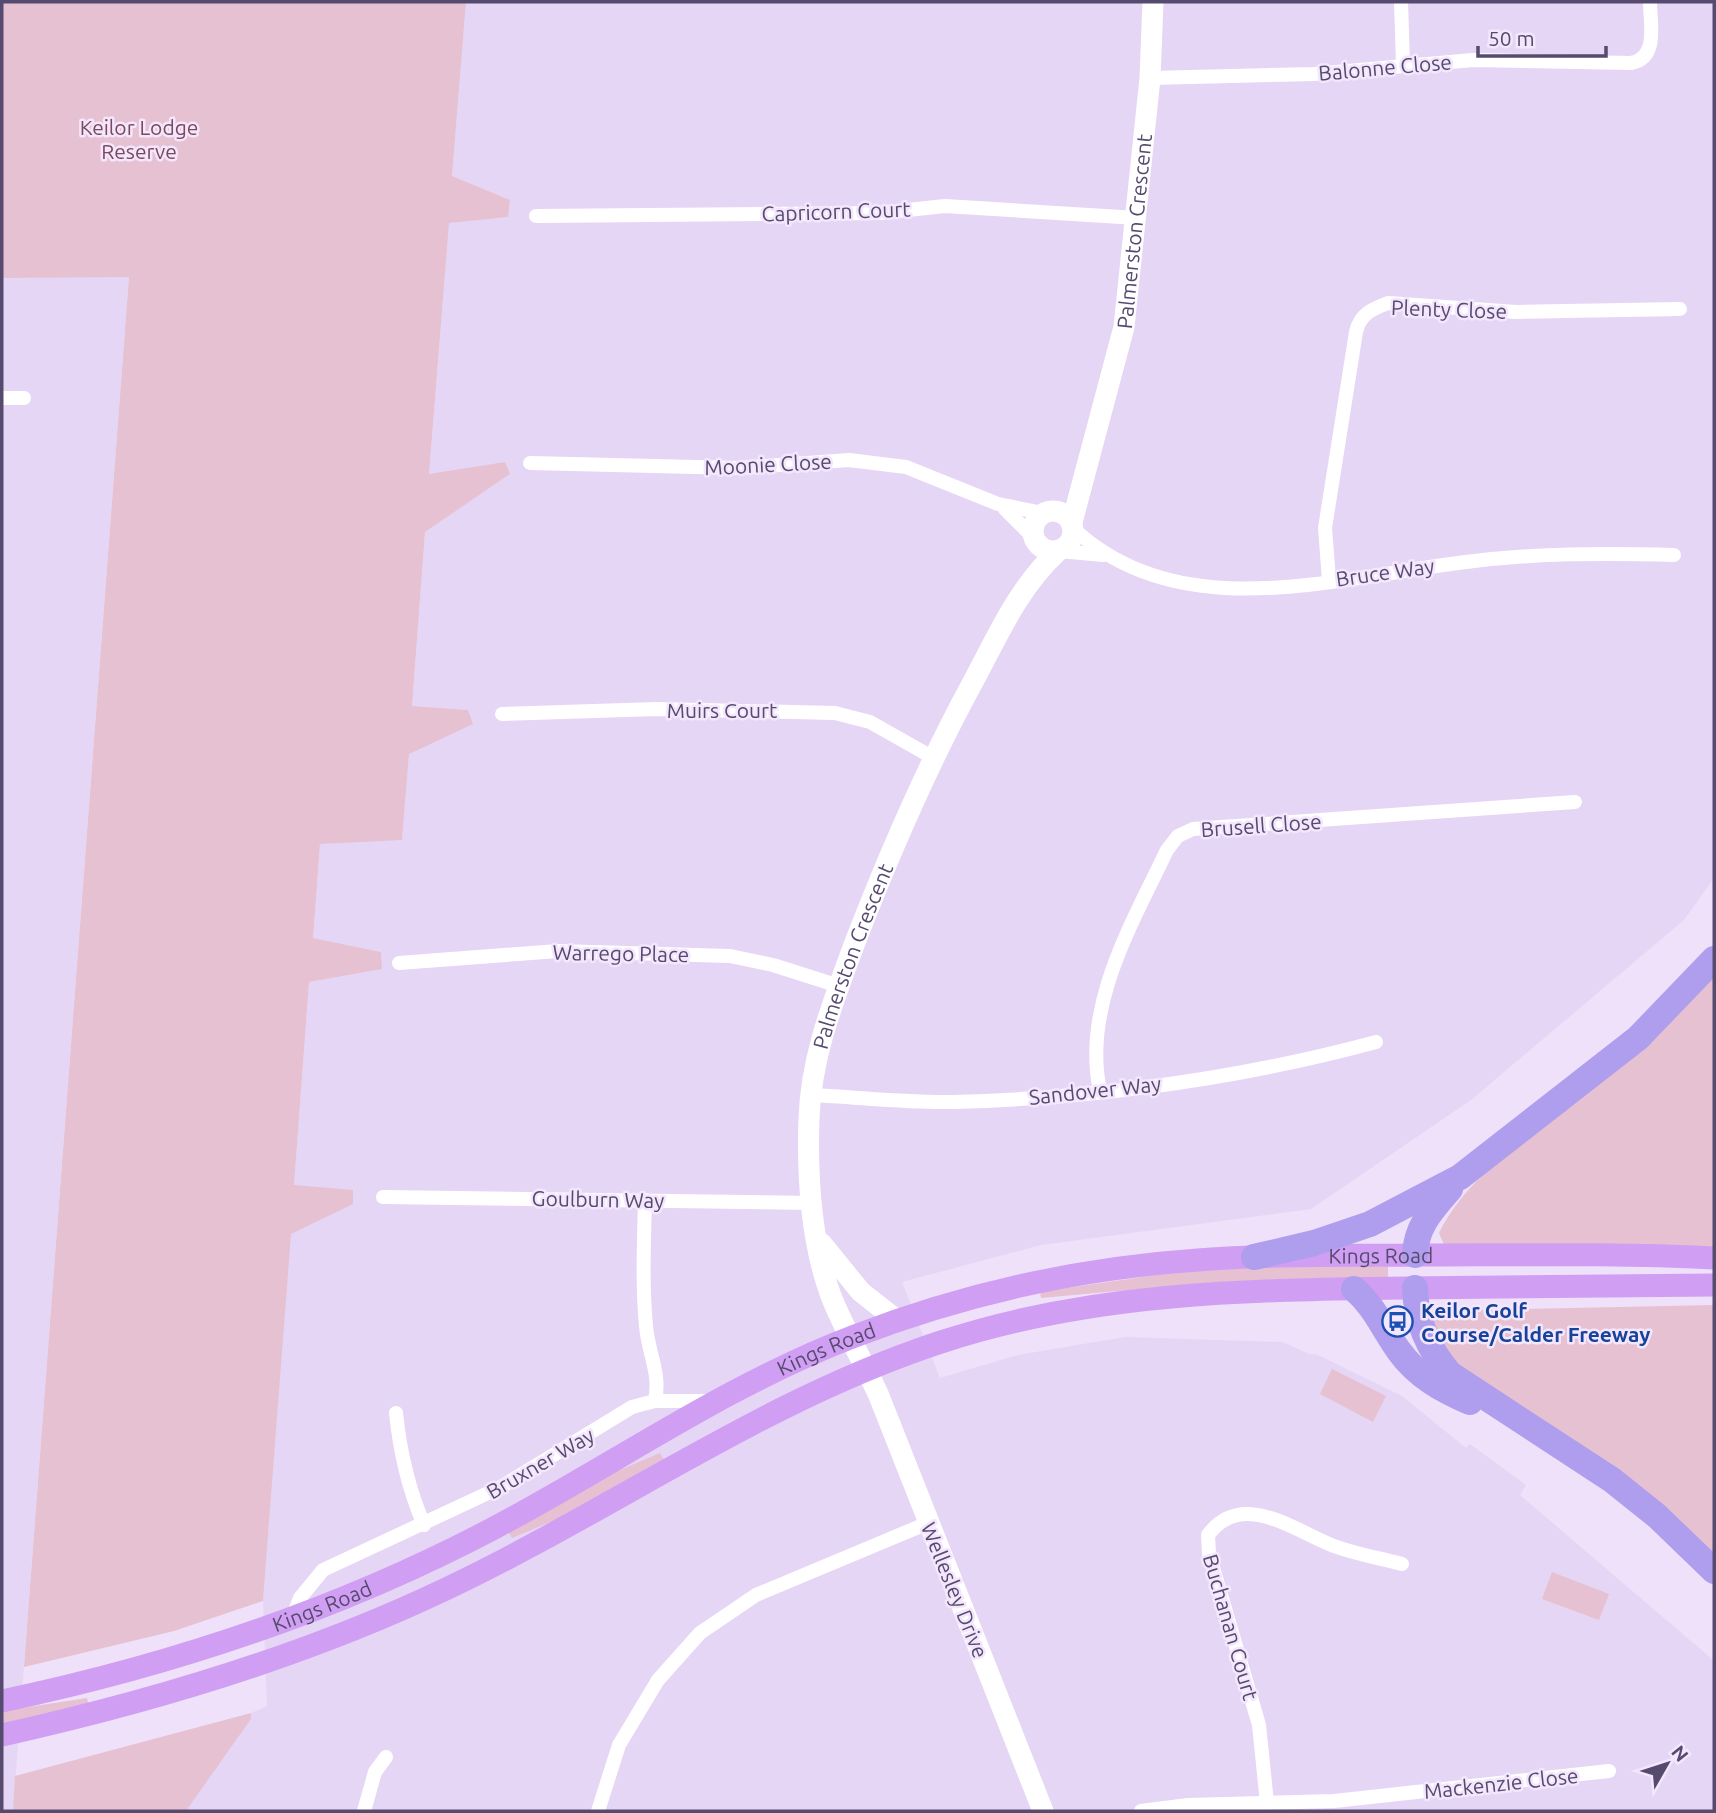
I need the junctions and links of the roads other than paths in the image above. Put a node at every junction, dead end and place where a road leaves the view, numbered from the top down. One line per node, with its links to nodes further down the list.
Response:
1 (1153, 2): 5 (street, Palmerston Crescent)
2 (1401, 2): 4 (street)
3 (1650, 2): 4 (street, Balonne Close)
4 (1403, 64): 5 (street, Balonne Close)
5 (1150, 78): 7 (street, Palmerston Crescent)
6 (536, 216): 7 (street, Capricorn Court)
7 (1137, 218): 11 (street, Palmerston Crescent)
8 (1680, 309): 20 (street, Plenty Close)
9 (2, 398): 10 (street)
10 (24, 398)
11 (1087, 458): 14 (street, Palmerston Crescent); 15 (street, Palmerston Crescent)
12 (530, 463): 13 (street, Moonie Close)
13 (999, 504): 14 (street, Moonie Close); 16 (street, Moonie Close)
14 (1047, 512): 15 (street); 16 (street)
15 (1073, 526): 17 (street); 18 (street, Bruce Way)
16 (1034, 539): 17 (street); 21 (street, Palmerston Crescent)
17 (1058, 551): 18 (street, Bruce Way); 21 (street, Palmerston Crescent)
18 (1103, 555): 20 (street, Bruce Way)
19 (1674, 555): 20 (street, Bruce Way)
20 (1329, 580)
21 (1018, 597): 23 (street, Palmerston Crescent)
22 (502, 714): 23 (street, Muirs Court)
23 (932, 757): 27 (street, Palmerston Crescent)
24 (1575, 802): 29 (street, Brusell Close)
25 (1714, 959): 31 (highway)
26 (399, 963): 27 (street, Warrego Place)
27 (839, 986): 30 (street, Palmerston Crescent)
28 (1376, 1042): 29 (street, Sandover Way)
29 (1100, 1091): 30 (street, Sandover Way)
30 (810, 1096): 34 (street, Palmerston Crescent)
31 (1460, 1177): 36 (highway); 37 (highway)
32 (383, 1196): 33 (street, Goulburn Way)
33 (645, 1200): 34 (street, Goulburn Way); 46 (street)
34 (812, 1203): 35 (street, Palmerston Crescent)
35 (817, 1239): 42 (street); 43 (street, Palmerston Crescent)
36 (1415, 1255): 37 (main road, Kings Road); 38 (main road, Kings Road); 40 (main road)
37 (1254, 1256): 42 (main road, Kings Road)
38 (1714, 1258)
39 (1714, 1285): 40 (main road, Kings Road)
40 (1415, 1288): 41 (main road, Kings Road); 48 (highway)
41 (1354, 1289): 44 (main road, Kings Road); 48 (highway)
42 (898, 1321): 43 (main road, Kings Road)
43 (849, 1338): 44 (street, Wellesley Drive); 45 (main road, Kings Road)
44 (866, 1370): 49 (street, Wellesley Drive); 54 (main road, Kings Road)
45 (720, 1400): 46 (street, Bruxner Way); 53 (main road, Kings Road)
46 (654, 1401): 50 (street, Bruxner Way)
47 (396, 1413): 50 (street)
48 (1545, 1435): 52 (highway)
49 (928, 1522): 61 (street); 62 (street, Wellesley Drive)
50 (424, 1525): 53 (street, Bruxner Way)
51 (1402, 1564): 59 (street, Buchanan Court)
52 (1714, 1571)
53 (292, 1618): 54 (main road); 55 (main road, Kings Road)
54 (301, 1650): 56 (main road, Kings Road)
55 (5, 1697)
56 (2, 1735)
57 (386, 1757): 60 (street)
58 (1609, 1771): 59 (street, Mackenzie Close)
59 (1267, 1803): 63 (street, Mackenzie Close)
60 (364, 1811)
61 (598, 1811)
62 (1043, 1811)
63 (1141, 1811)

